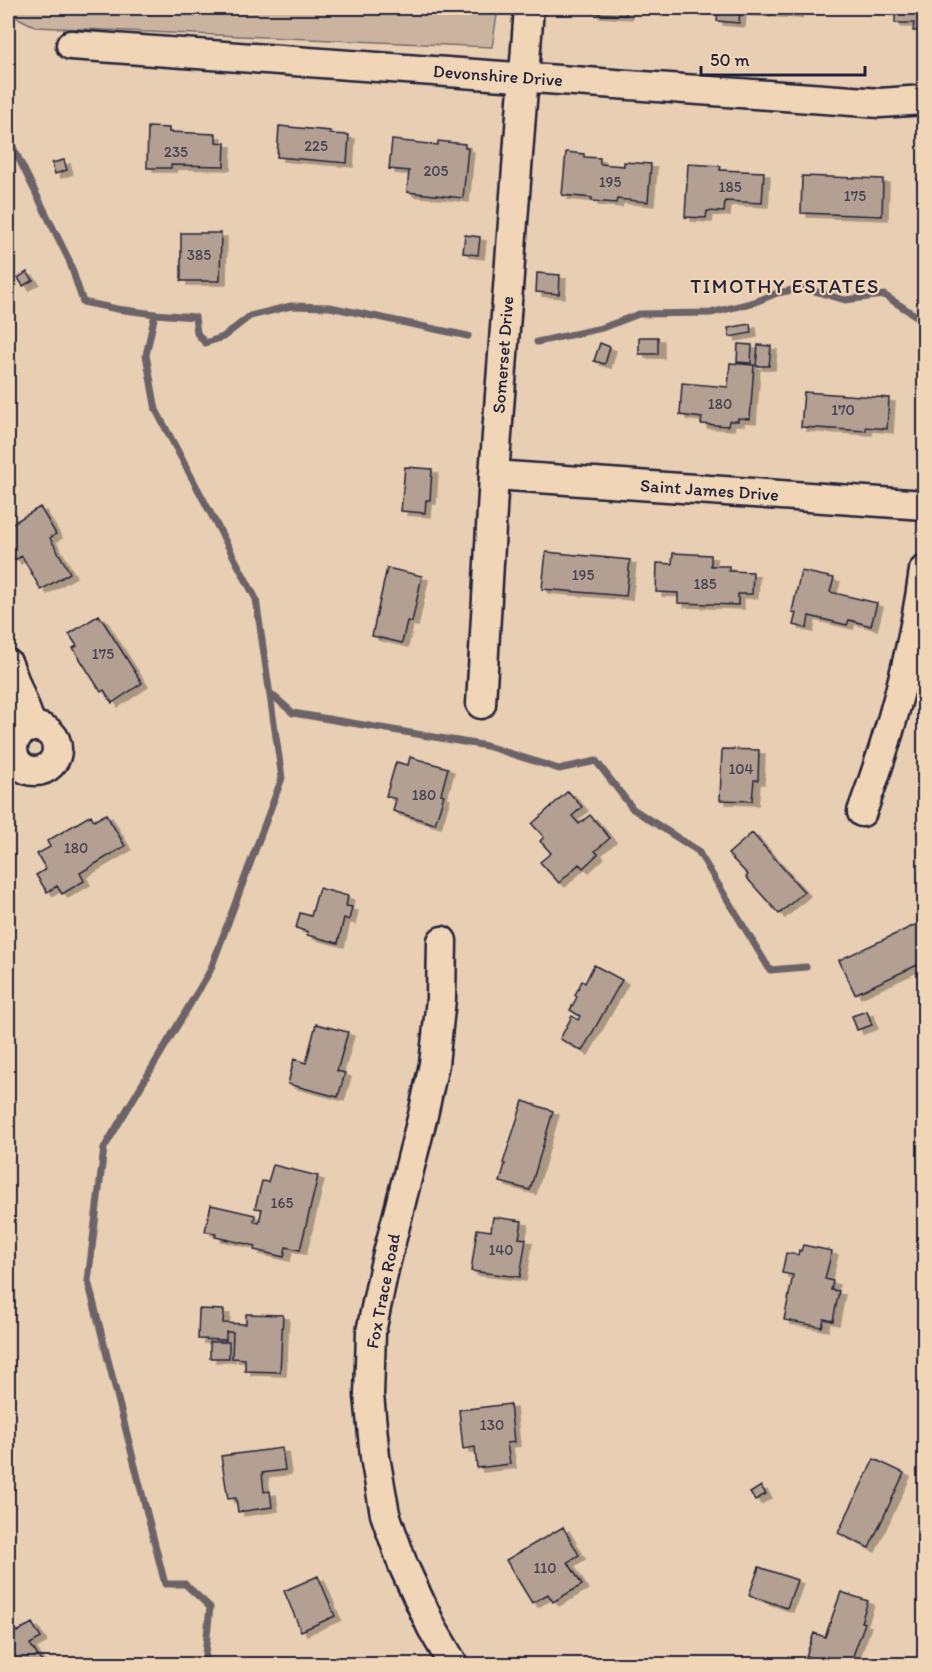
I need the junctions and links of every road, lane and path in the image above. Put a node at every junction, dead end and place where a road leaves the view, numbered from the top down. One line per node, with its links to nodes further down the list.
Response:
1 (529, 8): 3 (street, Somerset Drive)
2 (71, 45): 3 (street, Devonshire Drive)
3 (524, 78): 4 (street, Devonshire Drive); 5 (street, Somerset Drive)
4 (924, 99)
5 (494, 475): 6 (street, Saint James Drive); 9 (street, Somerset Drive)
6 (924, 505)
7 (924, 570): 11 (street)
8 (8, 664): 10 (street)
9 (481, 704)
10 (32, 727)
11 (862, 812)
12 (442, 941): 13 (street, Fox Trace Road)
13 (453, 1665)

